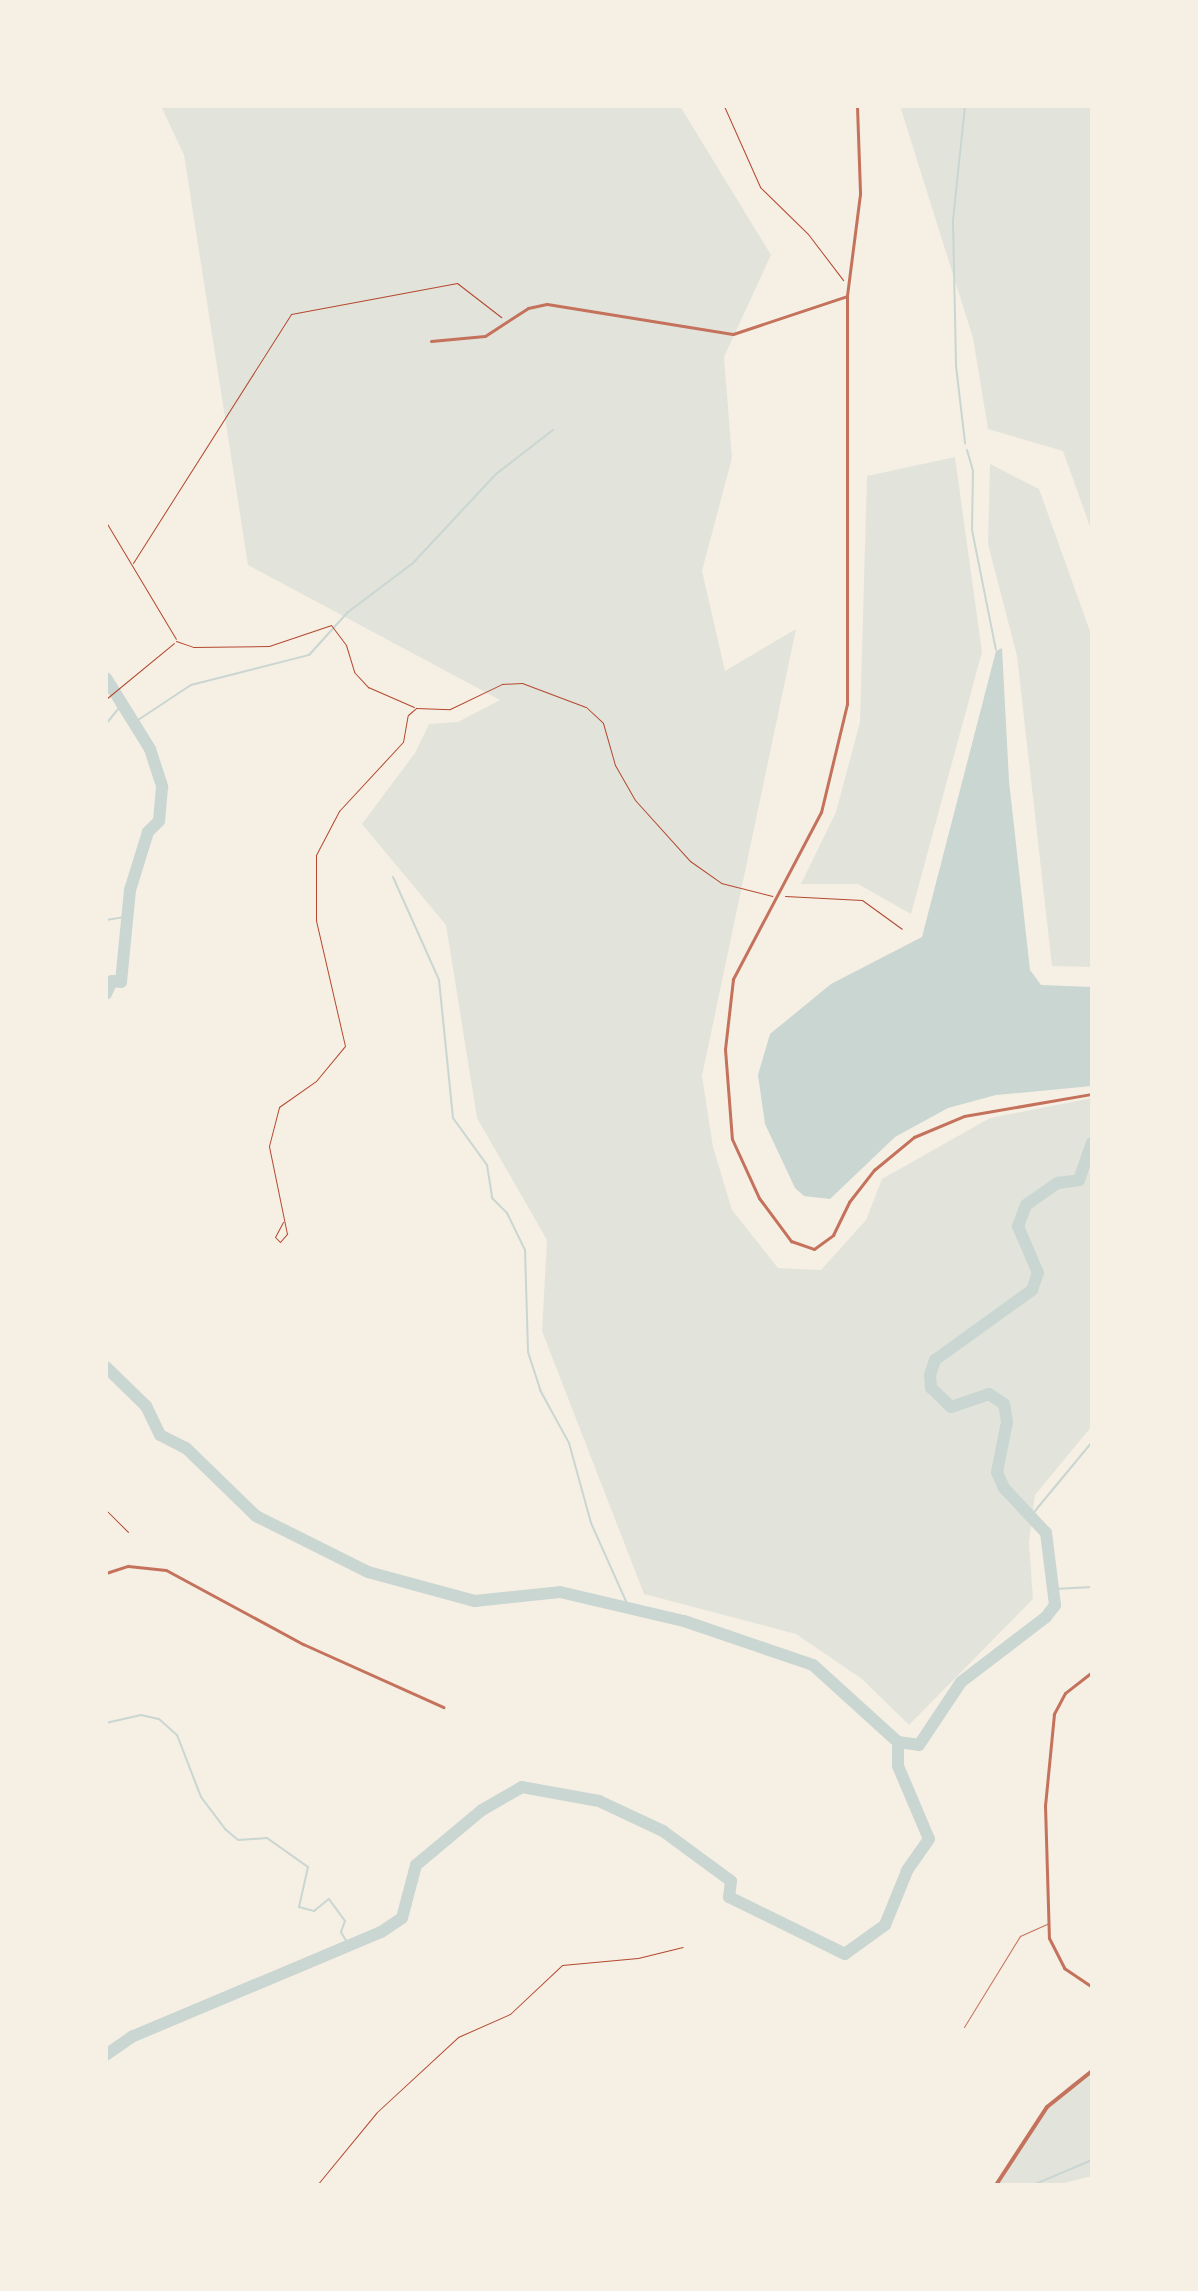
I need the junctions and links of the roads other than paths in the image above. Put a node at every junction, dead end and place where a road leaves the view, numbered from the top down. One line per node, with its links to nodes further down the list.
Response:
1 (857, 106): 2 (street)
2 (847, 296): 3 (street); 4 (street)
3 (431, 341)
4 (1092, 1094)
5 (106, 1573): 7 (street)
6 (1092, 1672): 8 (street)
7 (443, 1707)
8 (1047, 1924): 10 (street); 11 (lane)
9 (1092, 1979): 10 (street)
10 (1090, 1986)
11 (964, 2027)
12 (1092, 2071): 13 (street)
13 (996, 2185)

